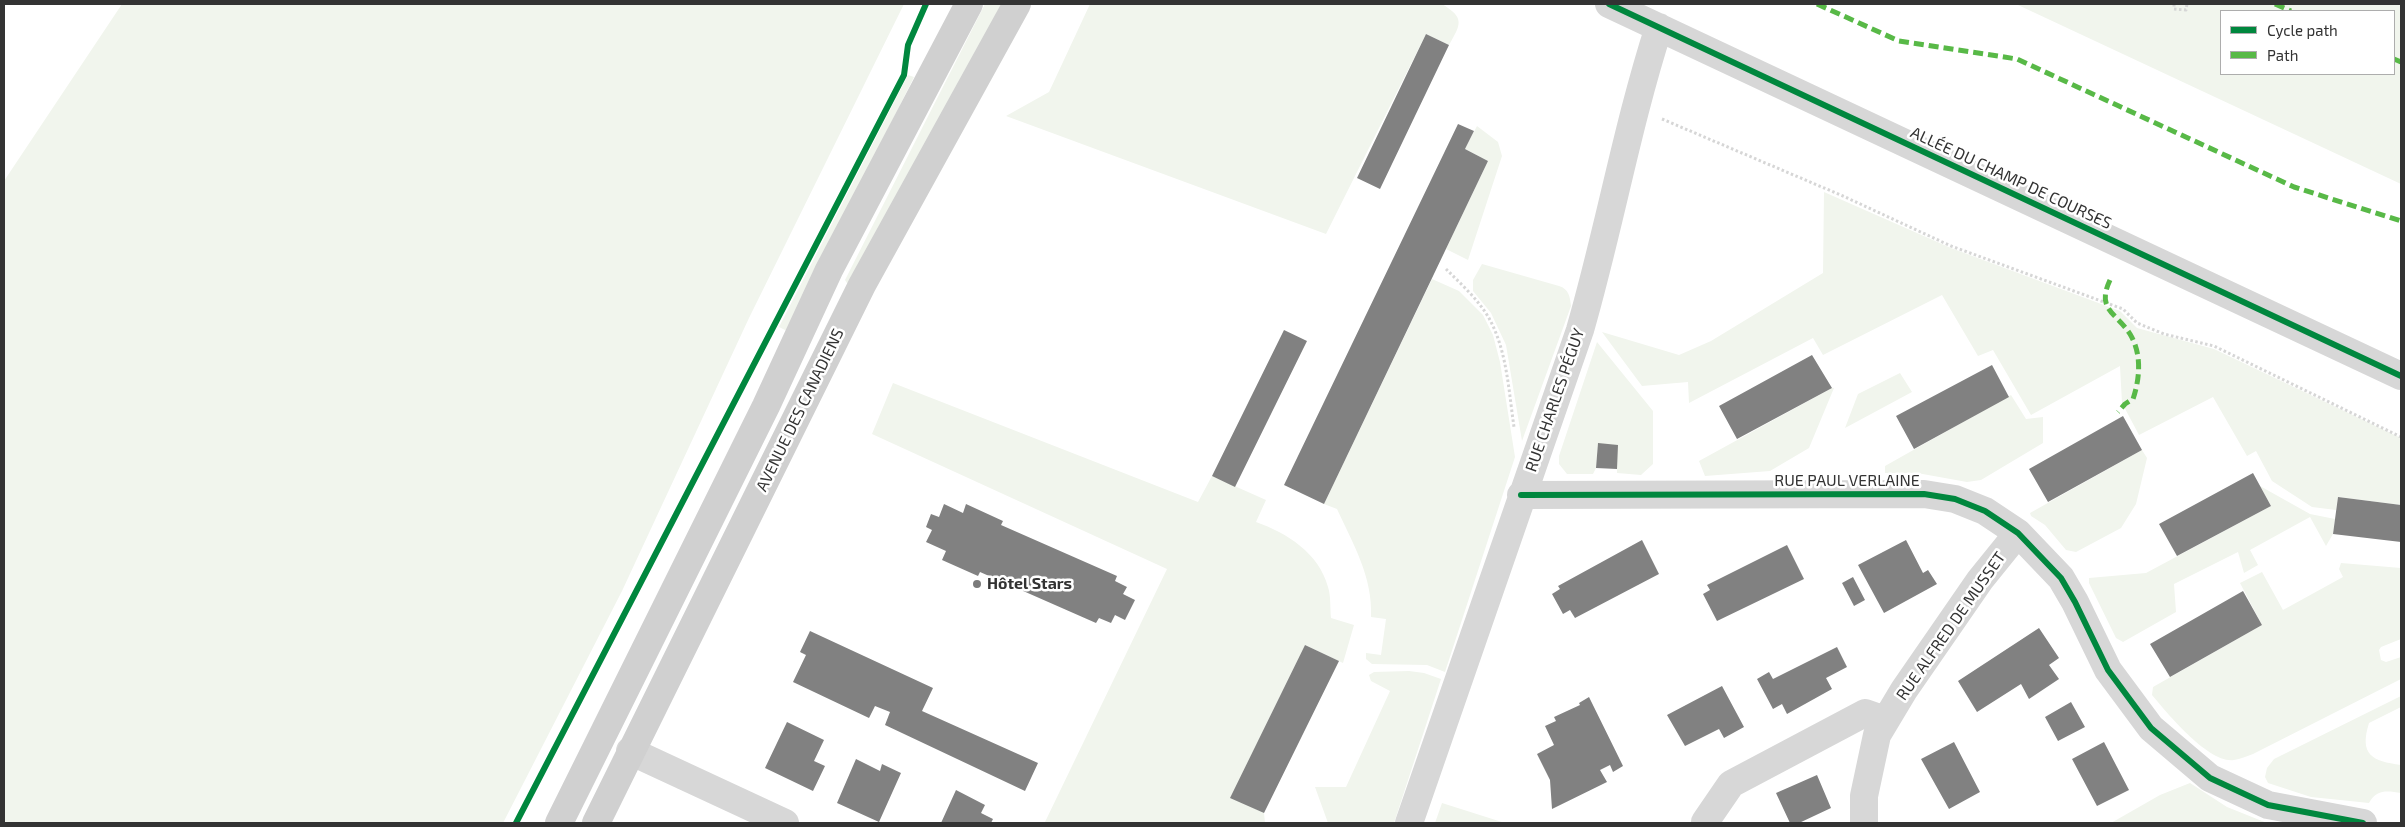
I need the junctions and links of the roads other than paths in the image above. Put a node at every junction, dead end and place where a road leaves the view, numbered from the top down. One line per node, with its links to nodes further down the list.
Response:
1 (969, 4): 11 (main road, AVENUE DES CANADIENS)
2 (1017, 4): 9 (main road, AVENUE DES CANADIENS)
3 (1609, 4): 4 (street, ALLÉE DU CHAMP DE COURSES)
4 (1659, 27): 5 (street, ALLÉE DU CHAMP DE COURSES); 6 (street, RUE CHARLES PÉGUY)
5 (2401, 376)
6 (1521, 495): 7 (street, RUE PAUL VERLAINE); 14 (street, RUE CHARLES PÉGUY)
7 (2018, 533): 8 (street, RUE ALFRED DE MUSSET); 16 (street, RUE PAUL VERLAINE)
8 (1885, 720): 10 (street); 15 (street, RUE ALFRED DE MUSSET)
9 (630, 751): 12 (main road, AVENUE DES CANADIENS); 13 (street)
10 (1706, 822)
11 (559, 823)
12 (596, 823)
13 (785, 823)
14 (1409, 823)
15 (1864, 823)
16 (2363, 823)

